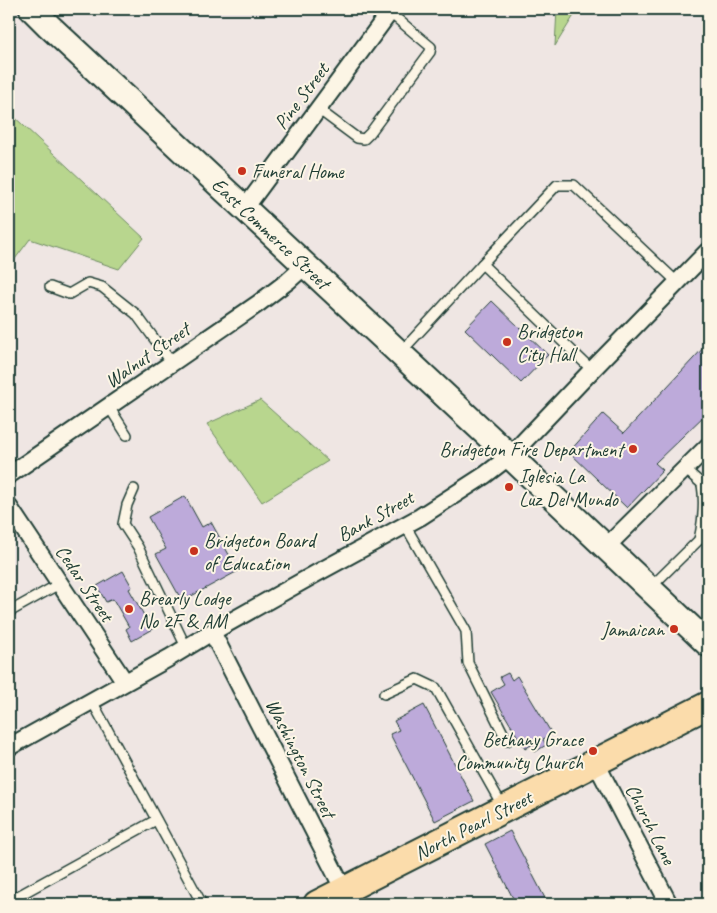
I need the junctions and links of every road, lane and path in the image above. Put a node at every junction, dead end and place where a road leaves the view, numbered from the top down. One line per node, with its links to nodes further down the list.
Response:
1 (32, 9): 4 (street, East Commerce Street)
2 (391, 11): 3 (street, Pine Street); 3 (lane)
3 (318, 109): 4 (street, Pine Street)
4 (245, 208): 7 (street, East Commerce Street)
5 (708, 254): 8 (street, Bank Street)
6 (482, 264): 8 (lane); 10 (lane); 12 (lane)
7 (306, 265): 10 (street, East Commerce Street); 11 (street, Walnut Street)
8 (677, 282): 12 (street, Bank Street)
9 (50, 287): 11 (lane)
10 (400, 354): 16 (street, East Commerce Street)
11 (172, 363): 13 (street, Walnut Street)
12 (592, 370): 16 (street, Bank Street)
13 (109, 407): 14 (lane); 18 (street, Walnut Street)
14 (127, 435)
15 (708, 446): 17 (street)
16 (510, 456): 22 (street, Bank Street); 25 (street, East Commerce Street)
17 (685, 469): 19 (lane); 25 (street)
18 (9, 475)
19 (705, 485): 24 (lane)
20 (134, 489): 31 (lane)
21 (9, 507): 26 (street, Cedar Street)
22 (405, 525): 29 (street, Bank Street); 36 (lane)
23 (708, 531): 24 (lane)
24 (699, 540): 27 (lane)
25 (606, 547): 27 (street, East Commerce Street)
26 (60, 584): 28 (lane); 32 (street, Cedar Street)
27 (650, 588): 30 (street, East Commerce Street)
28 (9, 612)
29 (212, 632): 31 (street, Bank Street); 41 (street, Washington Street)
30 (708, 644)
31 (186, 647): 32 (street, Bank Street)
32 (125, 682): 34 (street, Bank Street)
33 (384, 694): 39 (lane)
34 (92, 701): 37 (street, Bank Street); 40 (lane)
35 (708, 705): 38 (main road, North Pearl Street)
36 (507, 741)
37 (9, 748)
38 (596, 763): 39 (main road, North Pearl Street); 45 (street, Church Lane)
39 (504, 809): 41 (main road, North Pearl Street)
40 (156, 820): 42 (lane); 43 (lane)
41 (348, 897): 44 (main road, North Pearl Street)
42 (9, 901)
43 (202, 904)
44 (318, 904)
45 (668, 904)

